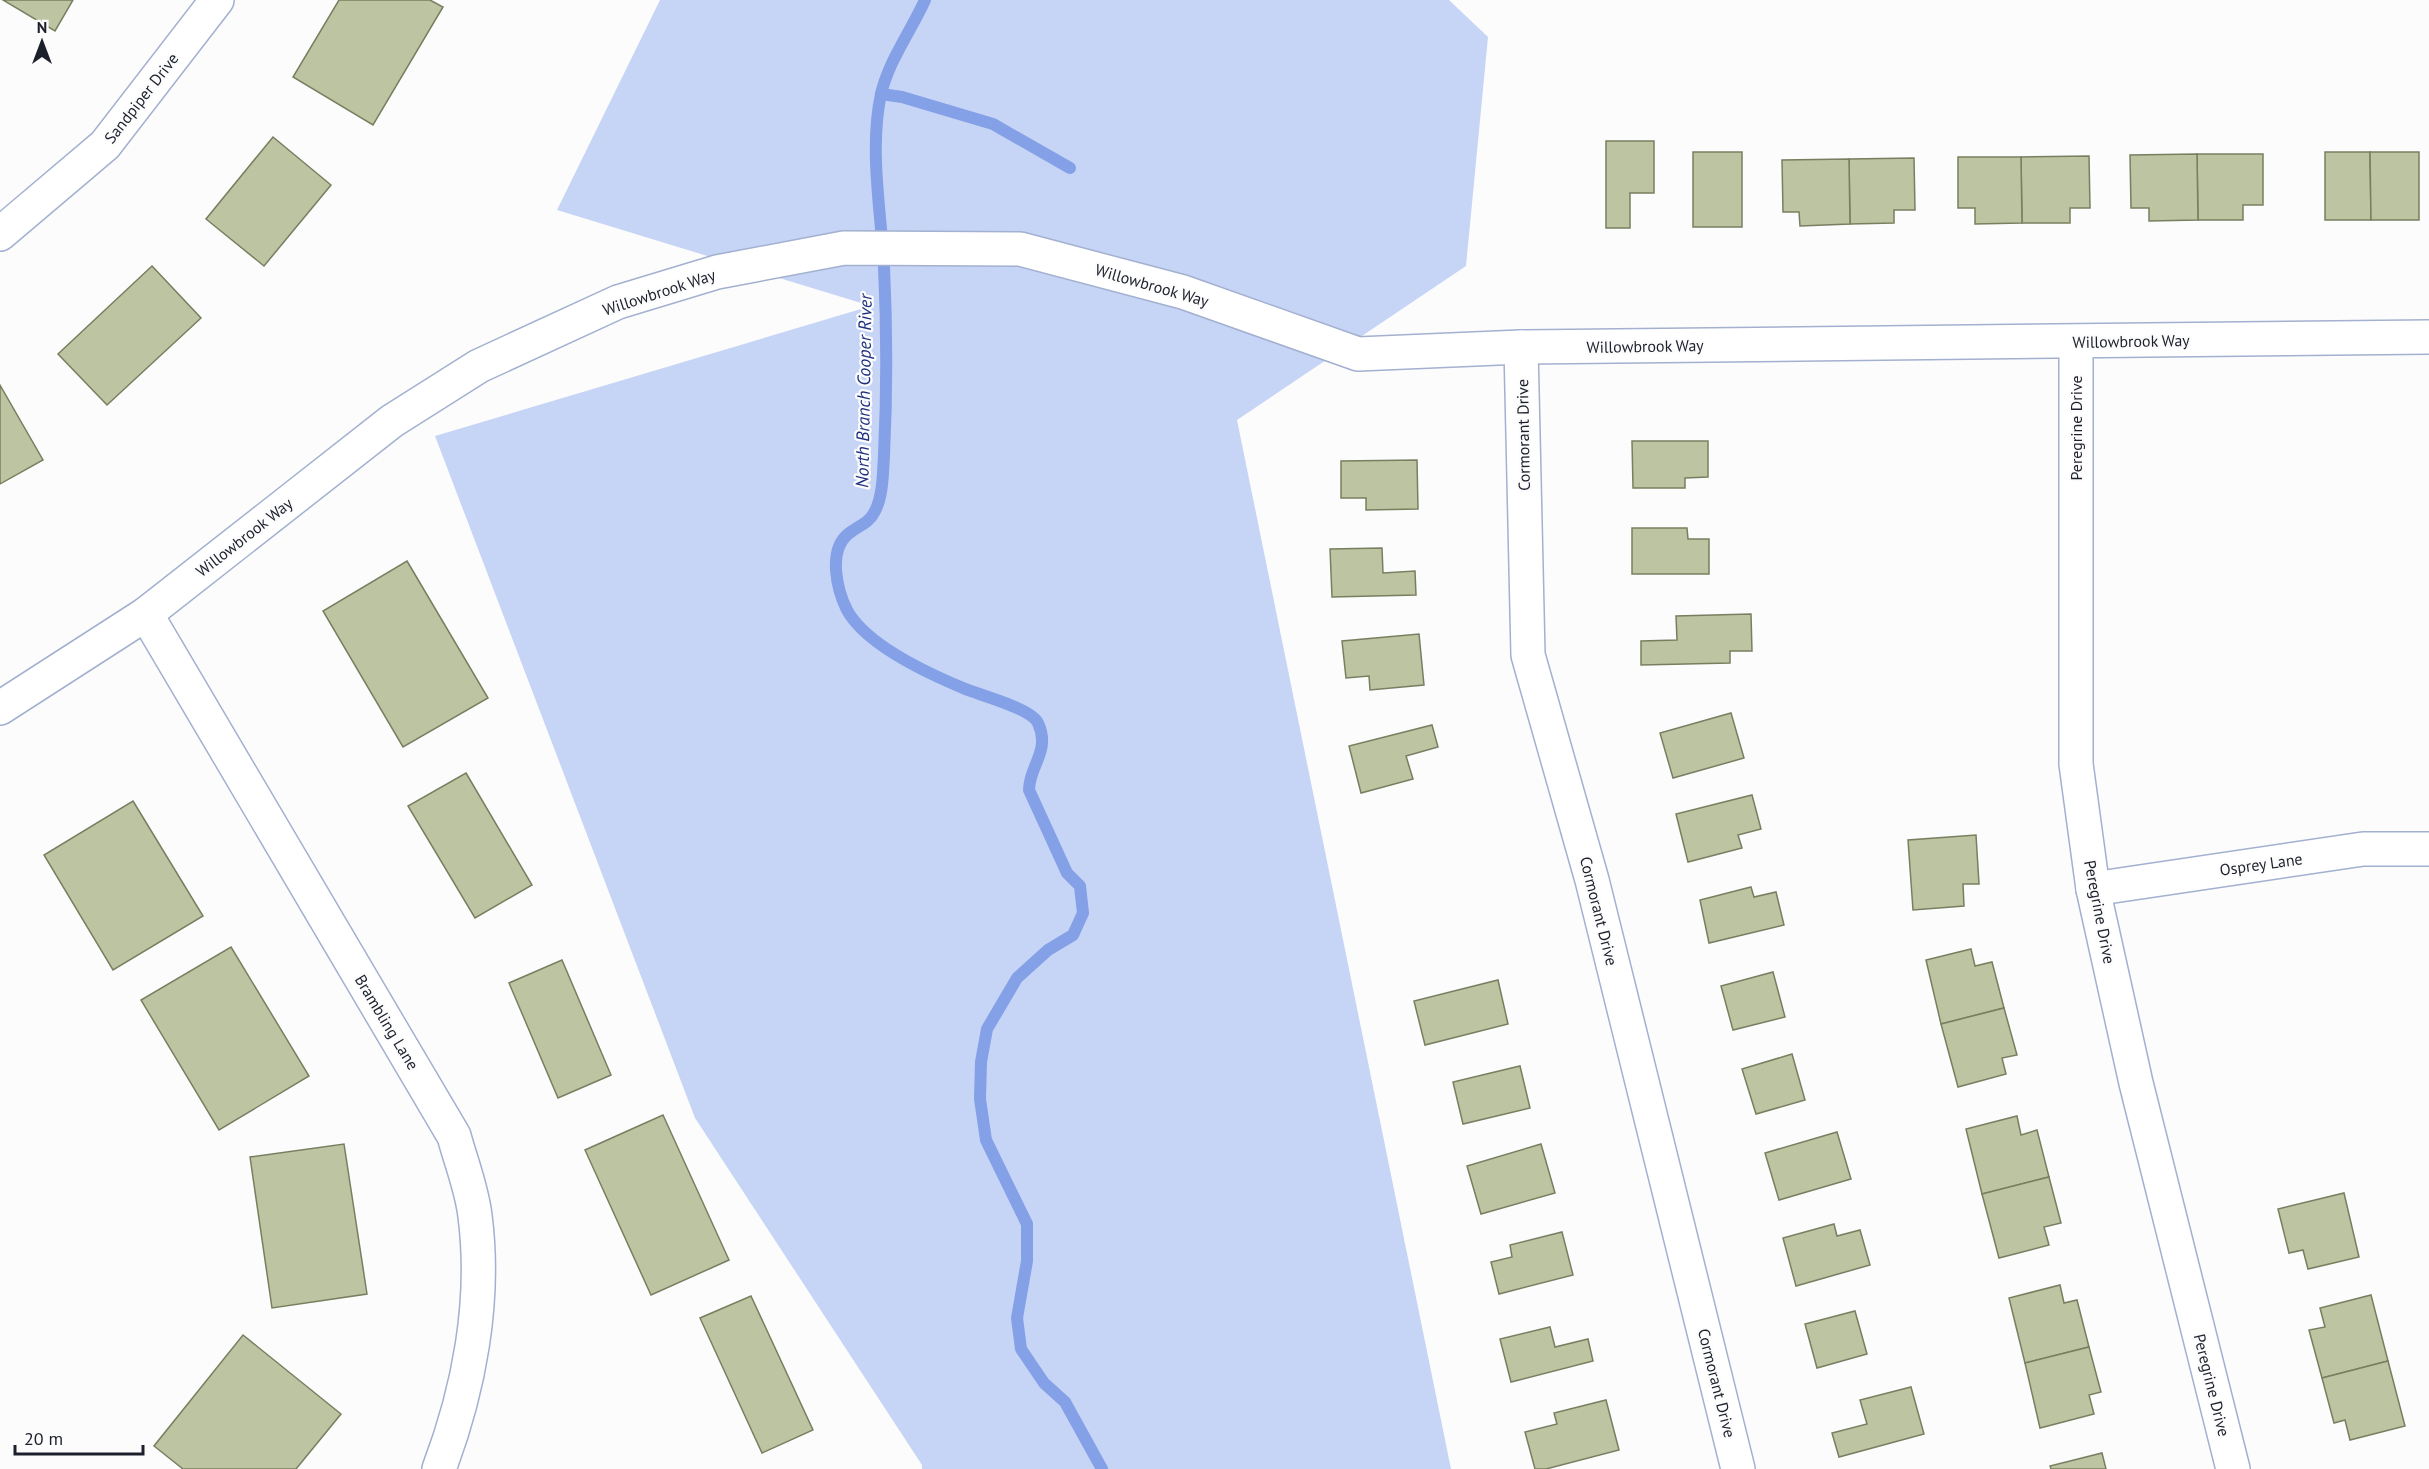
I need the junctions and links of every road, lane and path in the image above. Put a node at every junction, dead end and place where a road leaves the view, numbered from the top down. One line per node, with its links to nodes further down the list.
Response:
1 (217, 0): 2 (street, Sandpiper Drive)
2 (0, 234)
3 (2429, 337): 4 (street, Willowbrook Way)
4 (2076, 342): 5 (street, Willowbrook Way); 9 (street, Peregrine Drive)
5 (1521, 347): 6 (street, Willowbrook Way); 11 (street, Cormorant Drive)
6 (146, 614): 7 (street, Willowbrook Way); 10 (street, Brambling Lane)
7 (0, 708)
8 (2429, 849): 9 (street, Osprey Lane)
9 (2093, 889): 12 (street, Peregrine Drive)
10 (439, 1469)
11 (1738, 1469)
12 (2233, 1469)

